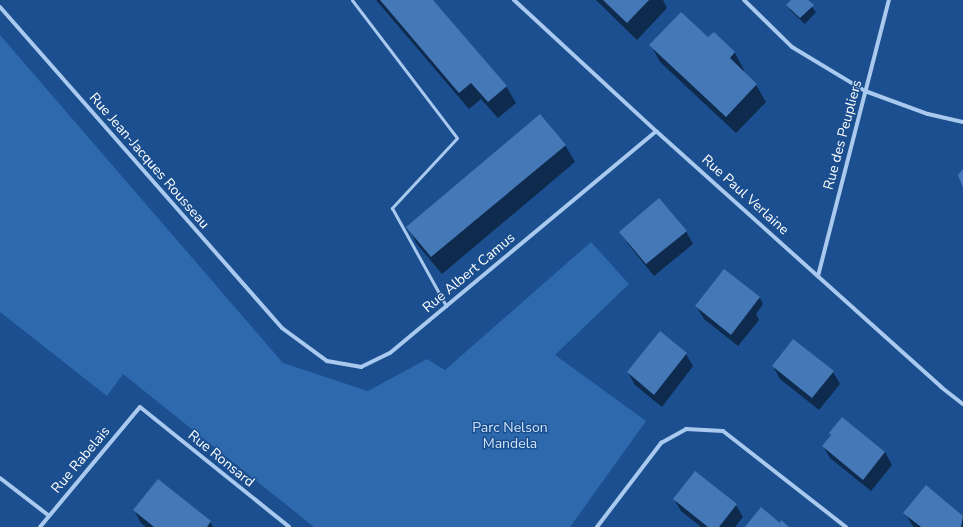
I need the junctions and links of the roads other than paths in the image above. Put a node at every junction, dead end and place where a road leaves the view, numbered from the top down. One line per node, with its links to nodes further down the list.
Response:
1 (352, 0): 10 (lane)
2 (514, 0): 8 (street, Rue Paul Verlaine)
3 (744, 0): 6 (street)
4 (889, 0): 6 (street, Rue des Peupliers)
5 (0, 7): 11 (street, Rue Jean-Jacques Rousseau)
6 (865, 91): 7 (street); 9 (street, Rue des Peupliers)
7 (963, 122)
8 (656, 131): 9 (street, Rue Paul Verlaine); 10 (street, Rue Albert Camus)
9 (818, 276): 12 (street, Rue Paul Verlaine)
10 (446, 306): 11 (street, Rue Albert Camus)
11 (282, 328)
12 (963, 404)
13 (140, 407): 15 (street, Rue Rabelais); 17 (street, Rue Ronsard)
14 (0, 478): 15 (street)
15 (48, 516): 16 (street, Rue Rabelais)
16 (40, 527)
17 (289, 527)
18 (597, 527): 19 (street)
19 (846, 527)

